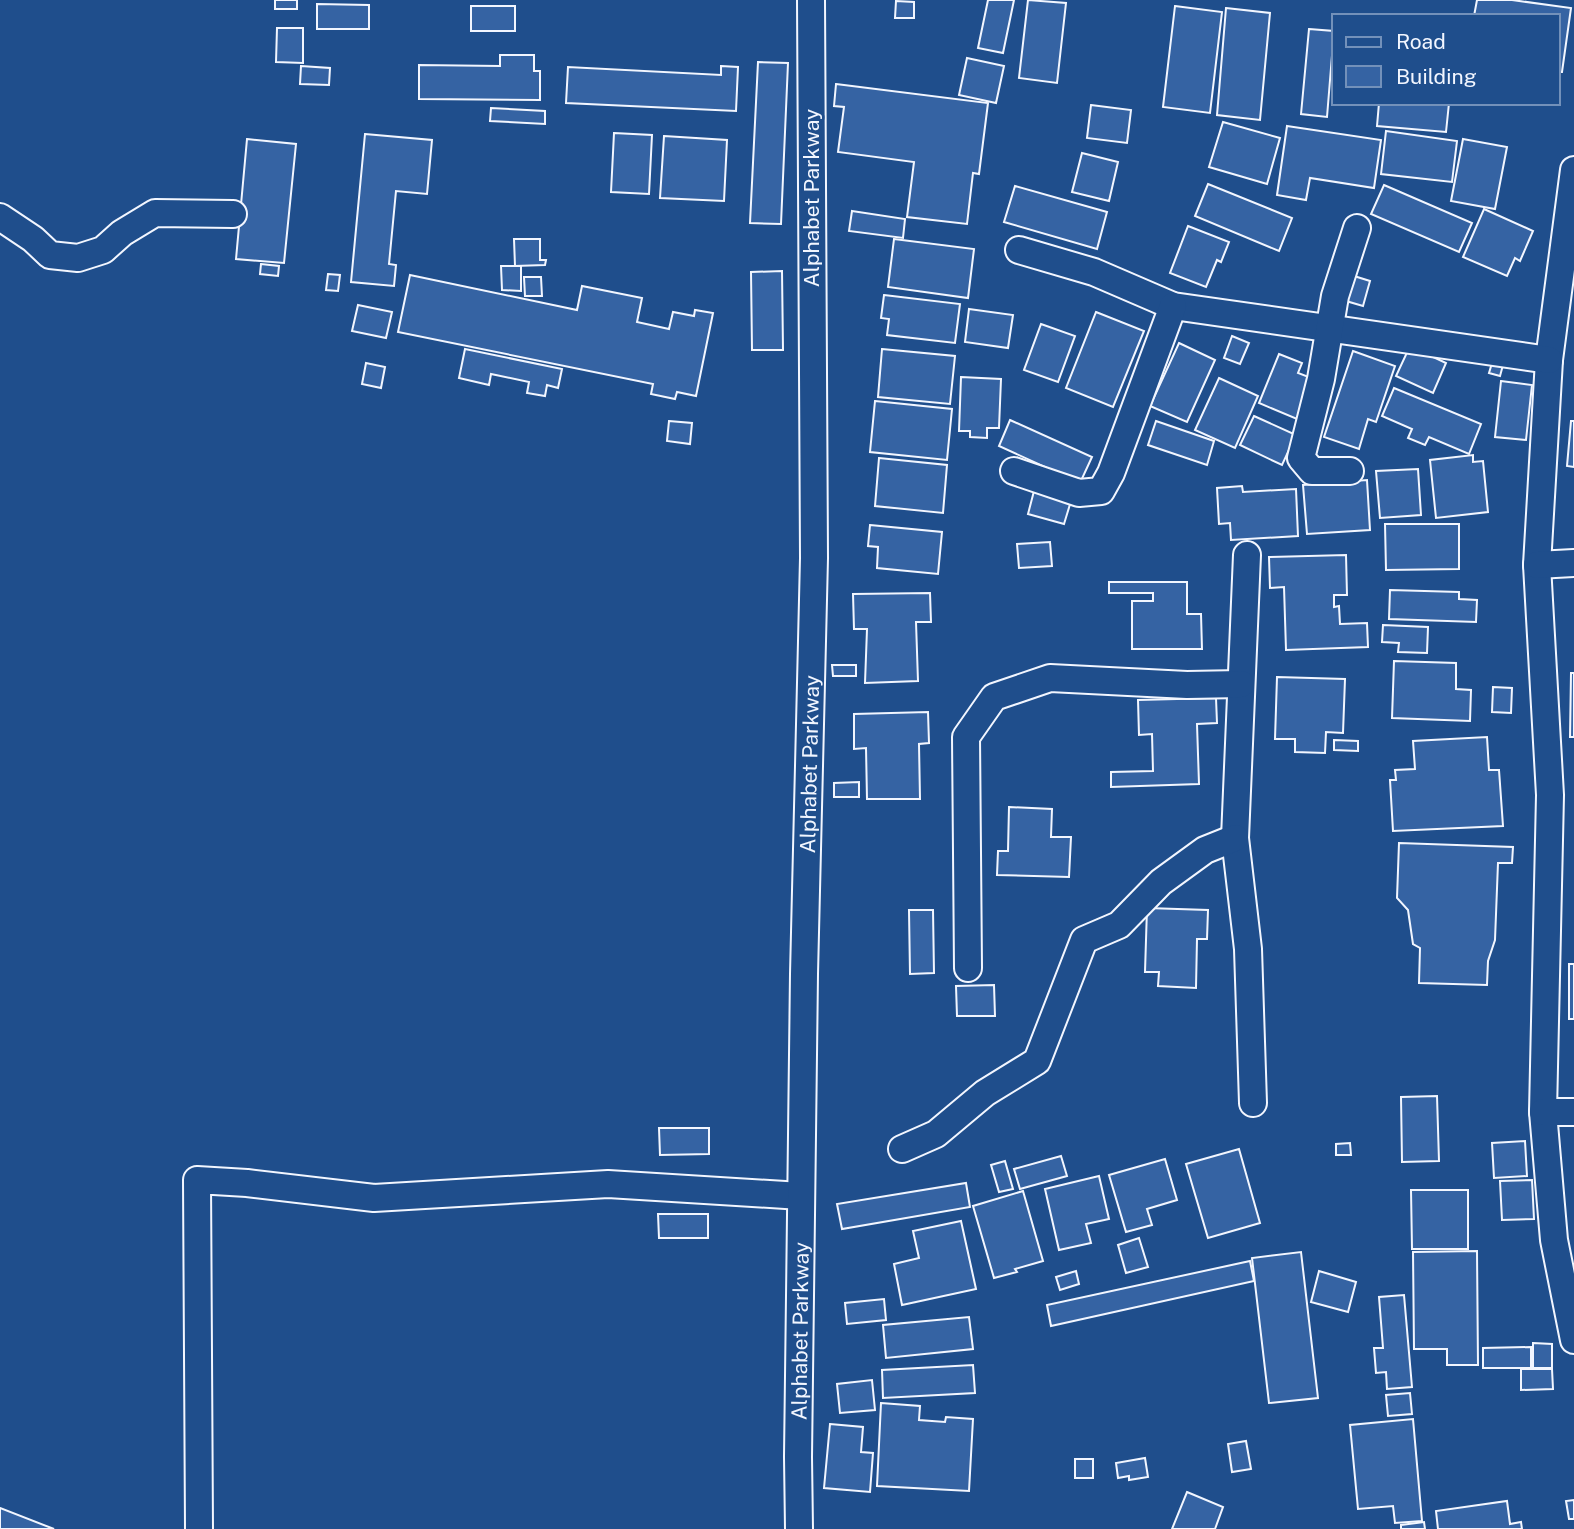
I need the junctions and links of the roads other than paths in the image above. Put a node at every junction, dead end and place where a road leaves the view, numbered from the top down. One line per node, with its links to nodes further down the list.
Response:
1 (811, 0): 23 (street, Alphabet Parkway)
2 (1574, 170): 9 (street)
3 (233, 214): 4 (street)
4 (0, 217)
5 (1357, 228): 8 (street)
6 (1019, 250): 7 (street)
7 (1173, 306): 8 (street); 10 (street)
8 (1328, 328): 9 (street); 11 (street)
9 (1549, 360): 14 (street)
10 (1014, 471)
11 (1350, 471)
12 (1247, 555): 15 (street)
13 (1574, 563): 14 (street)
14 (1537, 565): 16 (street)
15 (1241, 684): 17 (street); 18 (street)
16 (1562, 794): 20 (street)
17 (1235, 838): 19 (street); 22 (street)
18 (968, 968)
19 (1253, 1103)
20 (1543, 1112): 21 (street); 24 (street)
21 (1574, 1112)
22 (902, 1149)
23 (801, 1196): 25 (street); 26 (street, Alphabet Parkway)
24 (1574, 1340)
25 (199, 1529)
26 (799, 1529)

